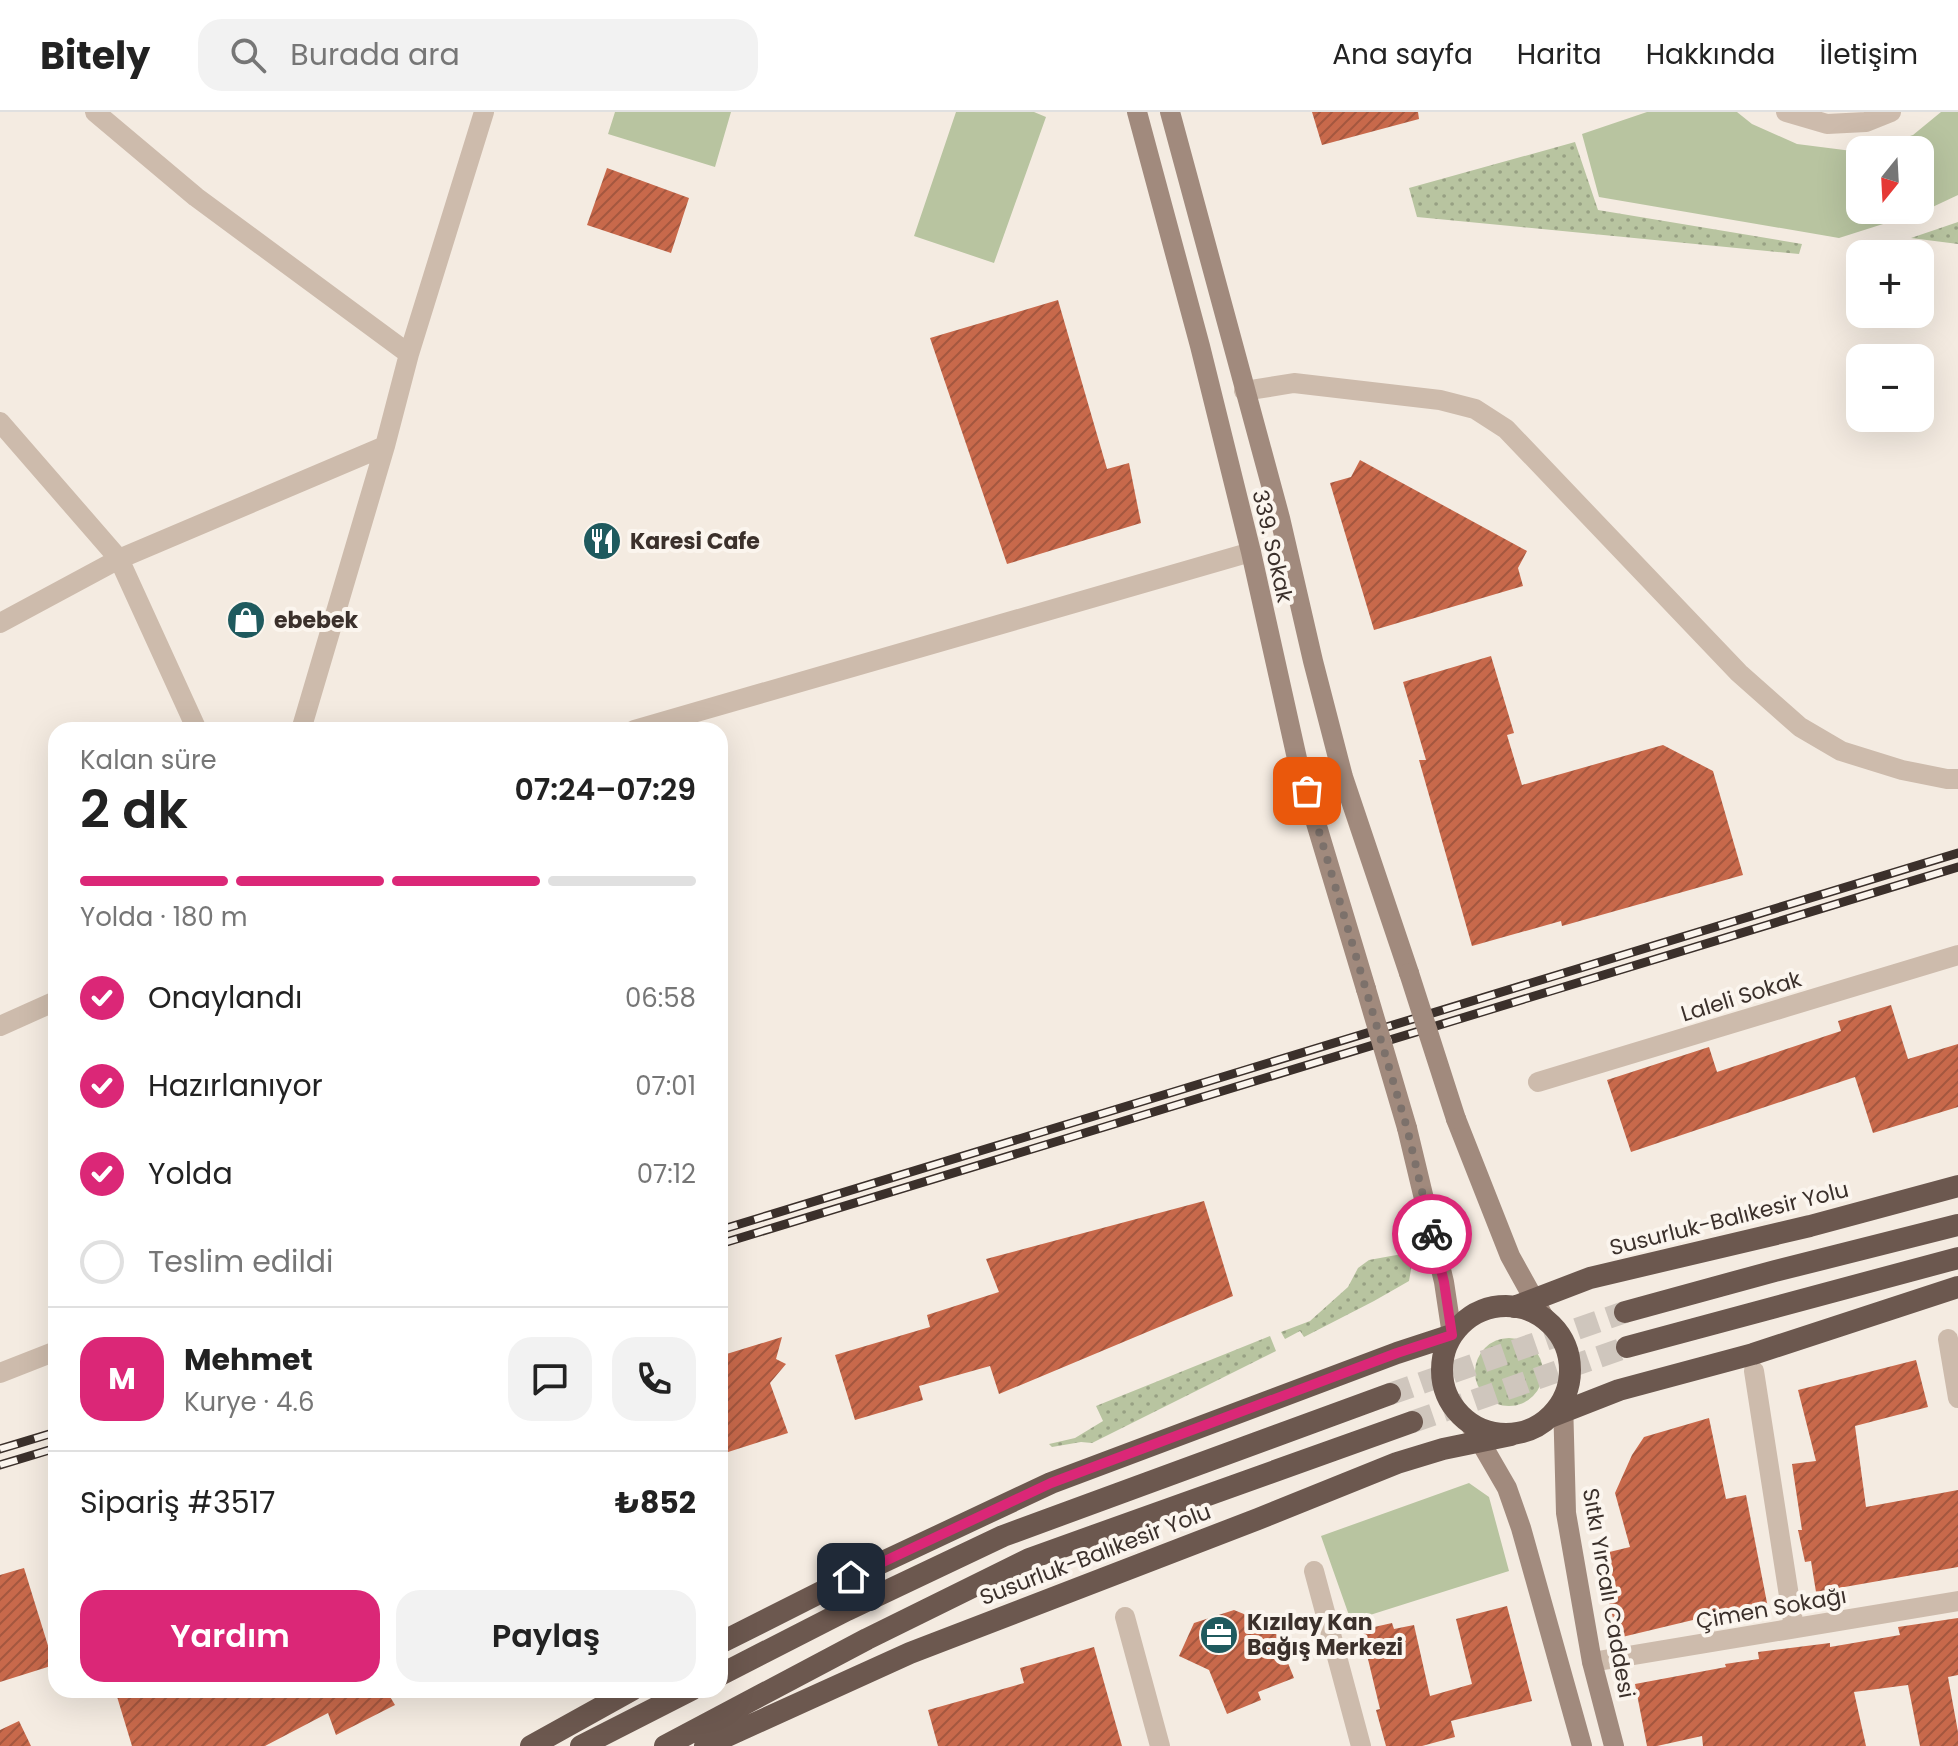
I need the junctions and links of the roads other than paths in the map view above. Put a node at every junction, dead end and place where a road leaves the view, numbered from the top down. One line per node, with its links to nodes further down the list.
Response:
1 (95, 112): 7 (street)
2 (484, 112): 7 (street)
3 (1137, 112): 11 (main road, 339. Sokak)
4 (1170, 112): 8 (main road, 339. Sokak)
5 (1786, 112): 6 (street)
6 (1891, 112)
7 (409, 354): 10 (street)
8 (1244, 391): 17 (street); 26 (main road, 339. Sokak, bridge)
9 (0, 422): 12 (street)
10 (385, 446): 12 (street); 15 (street)
11 (1251, 552): 16 (street); 28 (main road, 339. Sokak, bridge)
12 (119, 559): 13 (street); 14 (street)
13 (0, 623)
14 (193, 722)
15 (303, 722)
16 (662, 722)
17 (1958, 779)
18 (1958, 955): 21 (street, Laleli Sokak)
19 (48, 1005): 20 (street)
20 (0, 1026)
21 (1538, 1082)
22 (1958, 1186): 26 (highway, Susurluk-Balıkesir Yolu)
23 (1958, 1225): 27 (highway)
24 (1958, 1258): 30 (highway)
25 (1958, 1287): 36 (highway)
26 (1524, 1303): 28 (highway); 36 (highway)
27 (1625, 1312)
28 (1452, 1335): 38 (highway); 43 (highway)
29 (1948, 1339): 35 (street)
30 (1627, 1347)
31 (48, 1354): 33 (street)
32 (1754, 1371): 42 (street)
33 (0, 1373)
34 (1390, 1394): 45 (highway, Susurluk-Balıkesir Yolu)
35 (1958, 1398)
36 (1559, 1410): 38 (highway, Susurluk-Balıkesir Yolu); 44 (main road, Sıtkı Yırcalı Caddesi)
37 (1412, 1422): 50 (highway, Susurluk-Balıkesir Yolu)
38 (1475, 1432): 51 (highway, Susurluk-Balıkesir Yolu); 54 (main road)
39 (1314, 1571): 53 (street)
40 (1958, 1601): 42 (street, Çimen Sokağı)
41 (1125, 1617): 52 (street)
42 (1794, 1628): 44 (street, Çimen Sokağı)
43 (728, 1639)
44 (1592, 1662): 55 (main road, Sıtkı Yırcalı Caddesi)
45 (728, 1671)
46 (618, 1698): 48 (highway)
47 (675, 1698): 49 (highway)
48 (531, 1746)
49 (581, 1746)
50 (665, 1746)
51 (705, 1746)
52 (1160, 1746)
53 (1361, 1746)
54 (1582, 1746)
55 (1614, 1746)

